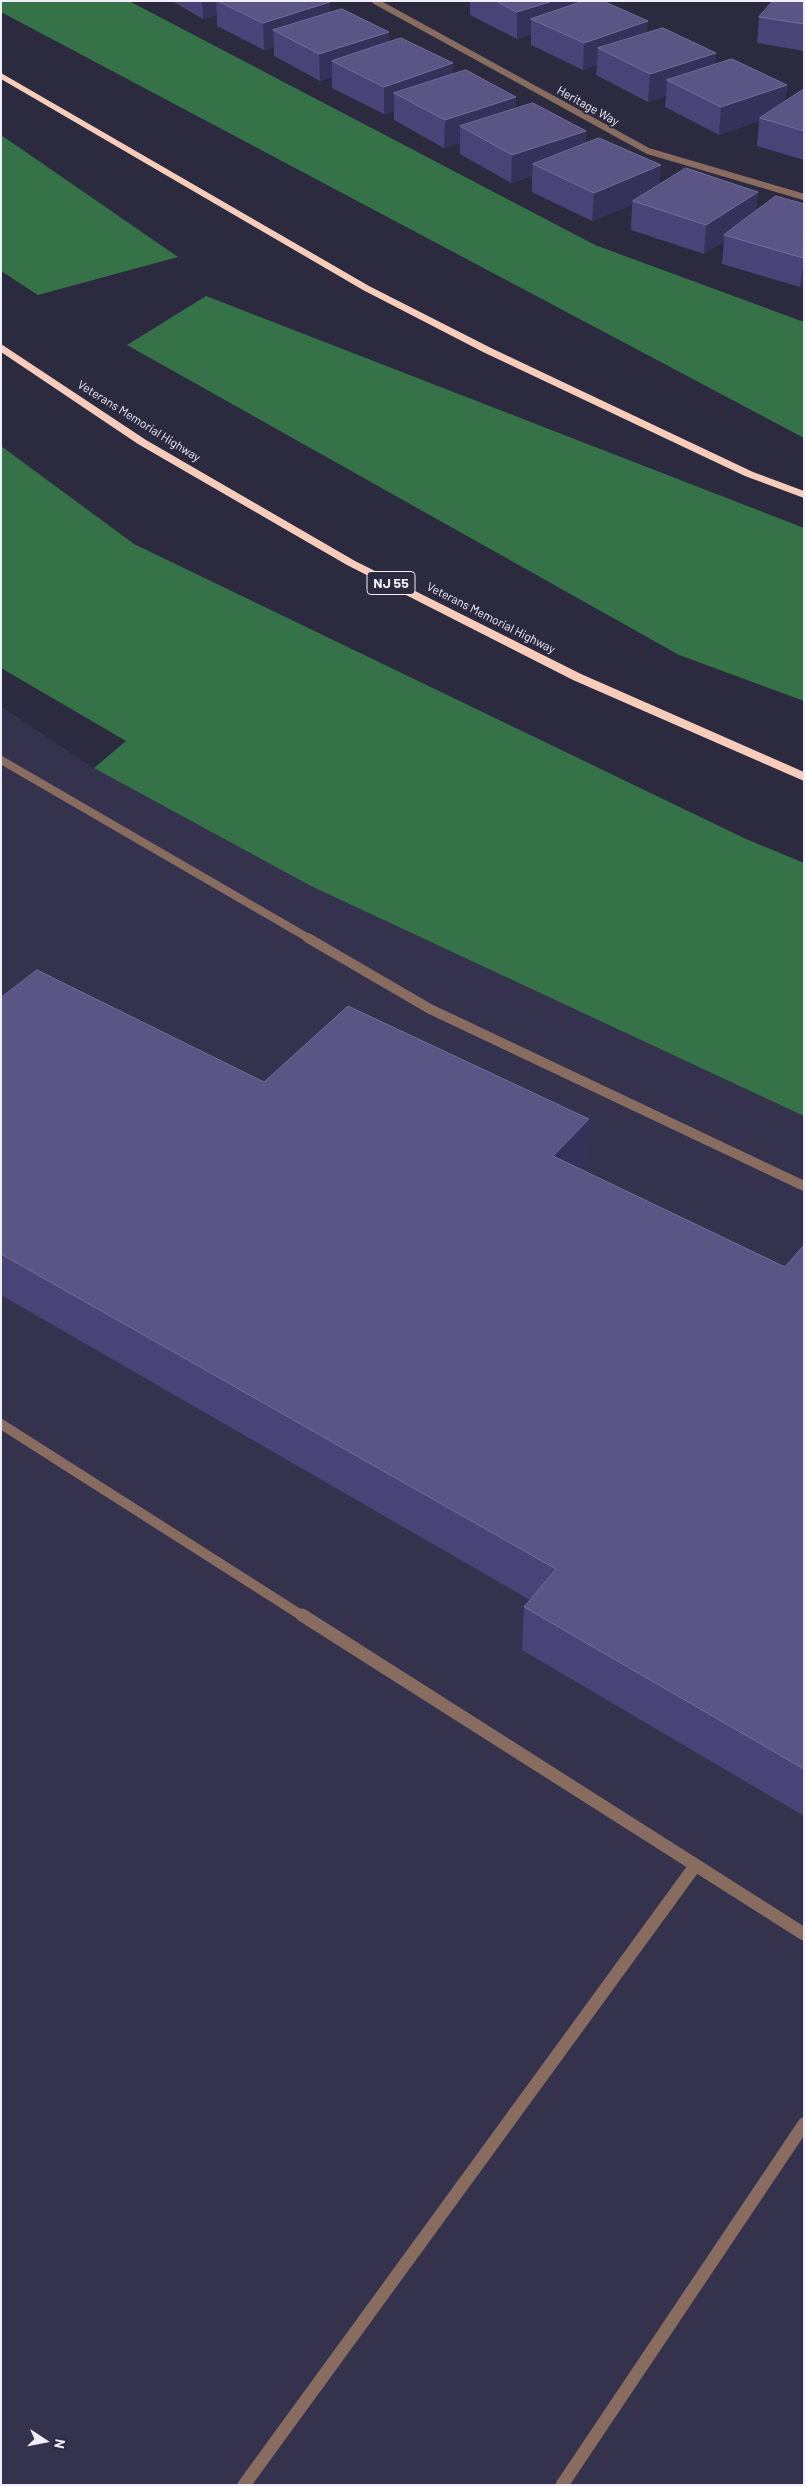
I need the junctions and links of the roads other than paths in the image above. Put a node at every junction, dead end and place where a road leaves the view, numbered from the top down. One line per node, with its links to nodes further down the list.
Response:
1 (375, 1): 3 (street, Heritage Way)
2 (1, 74): 5 (highway)
3 (804, 197)
4 (1, 347): 7 (highway, Veterans Memorial Highway / NJ 55)
5 (804, 495)
6 (1, 760): 8 (street)
7 (804, 777)
8 (804, 1186)
9 (1, 1424): 10 (street)
10 (695, 1866): 11 (street); 13 (street)
11 (804, 1934)
12 (804, 2124): 14 (street)
13 (244, 2485)
14 (562, 2485)

